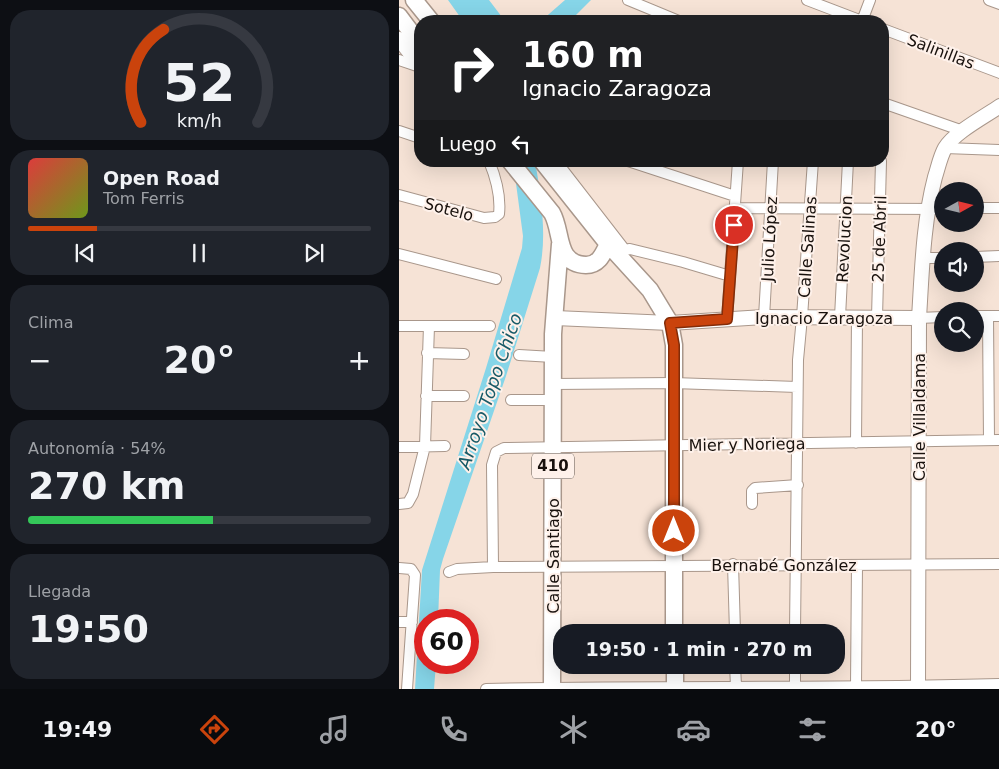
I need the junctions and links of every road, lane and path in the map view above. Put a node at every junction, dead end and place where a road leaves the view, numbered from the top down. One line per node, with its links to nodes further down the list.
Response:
1 (414, 0): 8 (main road)
2 (628, 0): 6 (street)
3 (807, 0): 10 (street)
4 (870, 0): 11 (street)
5 (989, 0): 7 (street)
6 (647, 4): 9 (street)
7 (999, 4)
8 (426, 15)
9 (668, 15)
10 (846, 15)
11 (864, 15)
12 (399, 16): 15 (main road)
13 (399, 29): 17 (main road)
14 (889, 31): 21 (street, Salinillas)
15 (414, 37)
16 (399, 39): 18 (street)
17 (414, 40)
18 (414, 59)
19 (399, 60): 20 (street)
20 (414, 65)
21 (999, 73)
22 (889, 105): 25 (street)
23 (999, 106): 25 (street)
24 (399, 131): 26 (street)
25 (963, 131): 27 (street)
26 (414, 136)
27 (945, 148): 28 (street); 48 (street, Calle Villaldama)
28 (999, 150)
29 (492, 167): 39 (street, Sotelo)
30 (515, 167): 50 (main road, 410)
31 (547, 167): 51 (main road)
32 (561, 167): 52 (street)
33 (647, 167): 40 (street)
34 (737, 167): 40 (street)
35 (773, 167): 42 (street, Julio López)
36 (813, 167): 43 (street, Calle Salinas)
37 (848, 167): 44 (street, Revolucion)
38 (881, 167): 45 (street, 25 de Abril)
39 (399, 195)
40 (735, 196): 41 (street)
41 (735, 208): 42 (street); 58 (street)
42 (771, 208): 43 (street); 63 (street, Julio López)
43 (810, 208): 44 (street); 64 (street, Calle Salinas)
44 (845, 208): 45 (street); 65 (street, Revolucion)
45 (880, 208): 48 (street); 69 (street, 25 de Abril)
46 (984, 208): 47 (street)
47 (999, 208)
48 (928, 209): 49 (street); 56 (street, Calle Villaldama)
49 (934, 209)
50 (560, 244): 51 (main road); 68 (main road, Calle Santiago / 410)
51 (608, 244): 52 (main road)
52 (622, 253): 58 (street); 72 (main road)
53 (399, 254): 59 (street)
54 (984, 256): 55 (street)
55 (999, 256)
56 (923, 258): 57 (street); 70 (street, Calle Villaldama)
57 (934, 258)
58 (730, 276): 71 (street)
59 (496, 279)
60 (984, 316): 61 (street)
61 (988, 316): 62 (street); 87 (street)
62 (999, 316)
63 (764, 317): 64 (street, Ignacio Zaragoza); 71 (street, Ignacio Zaragoza)
64 (803, 317): 65 (street, Ignacio Zaragoza); 81 (street, Calle Salinas)
65 (840, 317): 66 (street, Ignacio Zaragoza)
66 (857, 317): 69 (street, Ignacio Zaragoza); 89 (street)
67 (934, 317): 70 (street, Ignacio Zaragoza)
68 (555, 318): 72 (street, Ignacio Zaragoza); 79 (main road, Calle Santiago / 410)
69 (877, 318): 70 (street, Ignacio Zaragoza)
70 (919, 318): 86 (street, Calle Villaldama)
71 (727, 319): 72 (street, Ignacio Zaragoza)
72 (670, 323): 80 (main road)
73 (399, 326): 74 (street)
74 (429, 326): 75 (street); 76 (street)
75 (490, 326)
76 (427, 353): 77 (street); 83 (street)
77 (464, 354)
78 (519, 355): 79 (street)
79 (553, 357): 82 (main road, Calle Santiago / 410)
80 (673, 383): 81 (street); 82 (street); 90 (main road)
81 (797, 387): 88 (street, Calle Salinas)
82 (553, 392): 85 (street); 93 (main road, Calle Santiago / 410)
83 (426, 396): 84 (street); 91 (street)
84 (464, 396)
85 (511, 400)
86 (919, 440): 87 (street, Mier y Noriega); 89 (street, Mier y Noriega); 103 (street, Calle Villaldama)
87 (994, 440)
88 (797, 443): 89 (street, Mier y Noriega); 90 (street, Mier y Noriega); 95 (street, Calle Salinas)
89 (856, 443)
90 (673, 444): 93 (street, Mier y Noriega); 101 (main road)
91 (425, 446): 92 (street); 94 (street); 96 (street)
92 (445, 446)
93 (554, 446): 104 (main road, Calle Santiago / 410); 105 (street, Mier y Noriega)
94 (399, 447)
95 (797, 485): 97 (street); 99 (street, Calle Salinas)
96 (404, 504)
97 (751, 504)
98 (733, 564): 99 (street, Bernabé González); 101 (street, Bernabé González); 111 (street)
99 (796, 564): 102 (street, Bernabé González); 112 (street, Calle Salinas)
100 (999, 564): 103 (street, Bernabé González)
101 (674, 565): 104 (street, Bernabé González); 110 (main road)
102 (857, 565): 103 (street, Bernabé González); 119 (street)
103 (919, 565): 122 (street, Calle Villaldama)
104 (552, 566): 105 (street, Bernabé González); 125 (main road, Calle Santiago / 410)
105 (493, 567): 107 (street, Bernabé González)
106 (399, 568): 109 (street)
107 (449, 572)
108 (399, 622): 109 (street)
109 (413, 622): 113 (street)
110 (674, 624)
111 (735, 624)
112 (795, 624)
113 (404, 672): 123 (street)
114 (675, 674): 121 (main road)
115 (735, 674): 118 (street)
116 (795, 674): 120 (street)
117 (999, 684): 122 (street)
118 (735, 686): 120 (street); 121 (street)
119 (856, 686): 120 (street); 122 (street)
120 (795, 687)
121 (675, 688): 125 (street)
122 (918, 688)
123 (407, 689)
124 (486, 689): 125 (street)
125 (552, 689)

